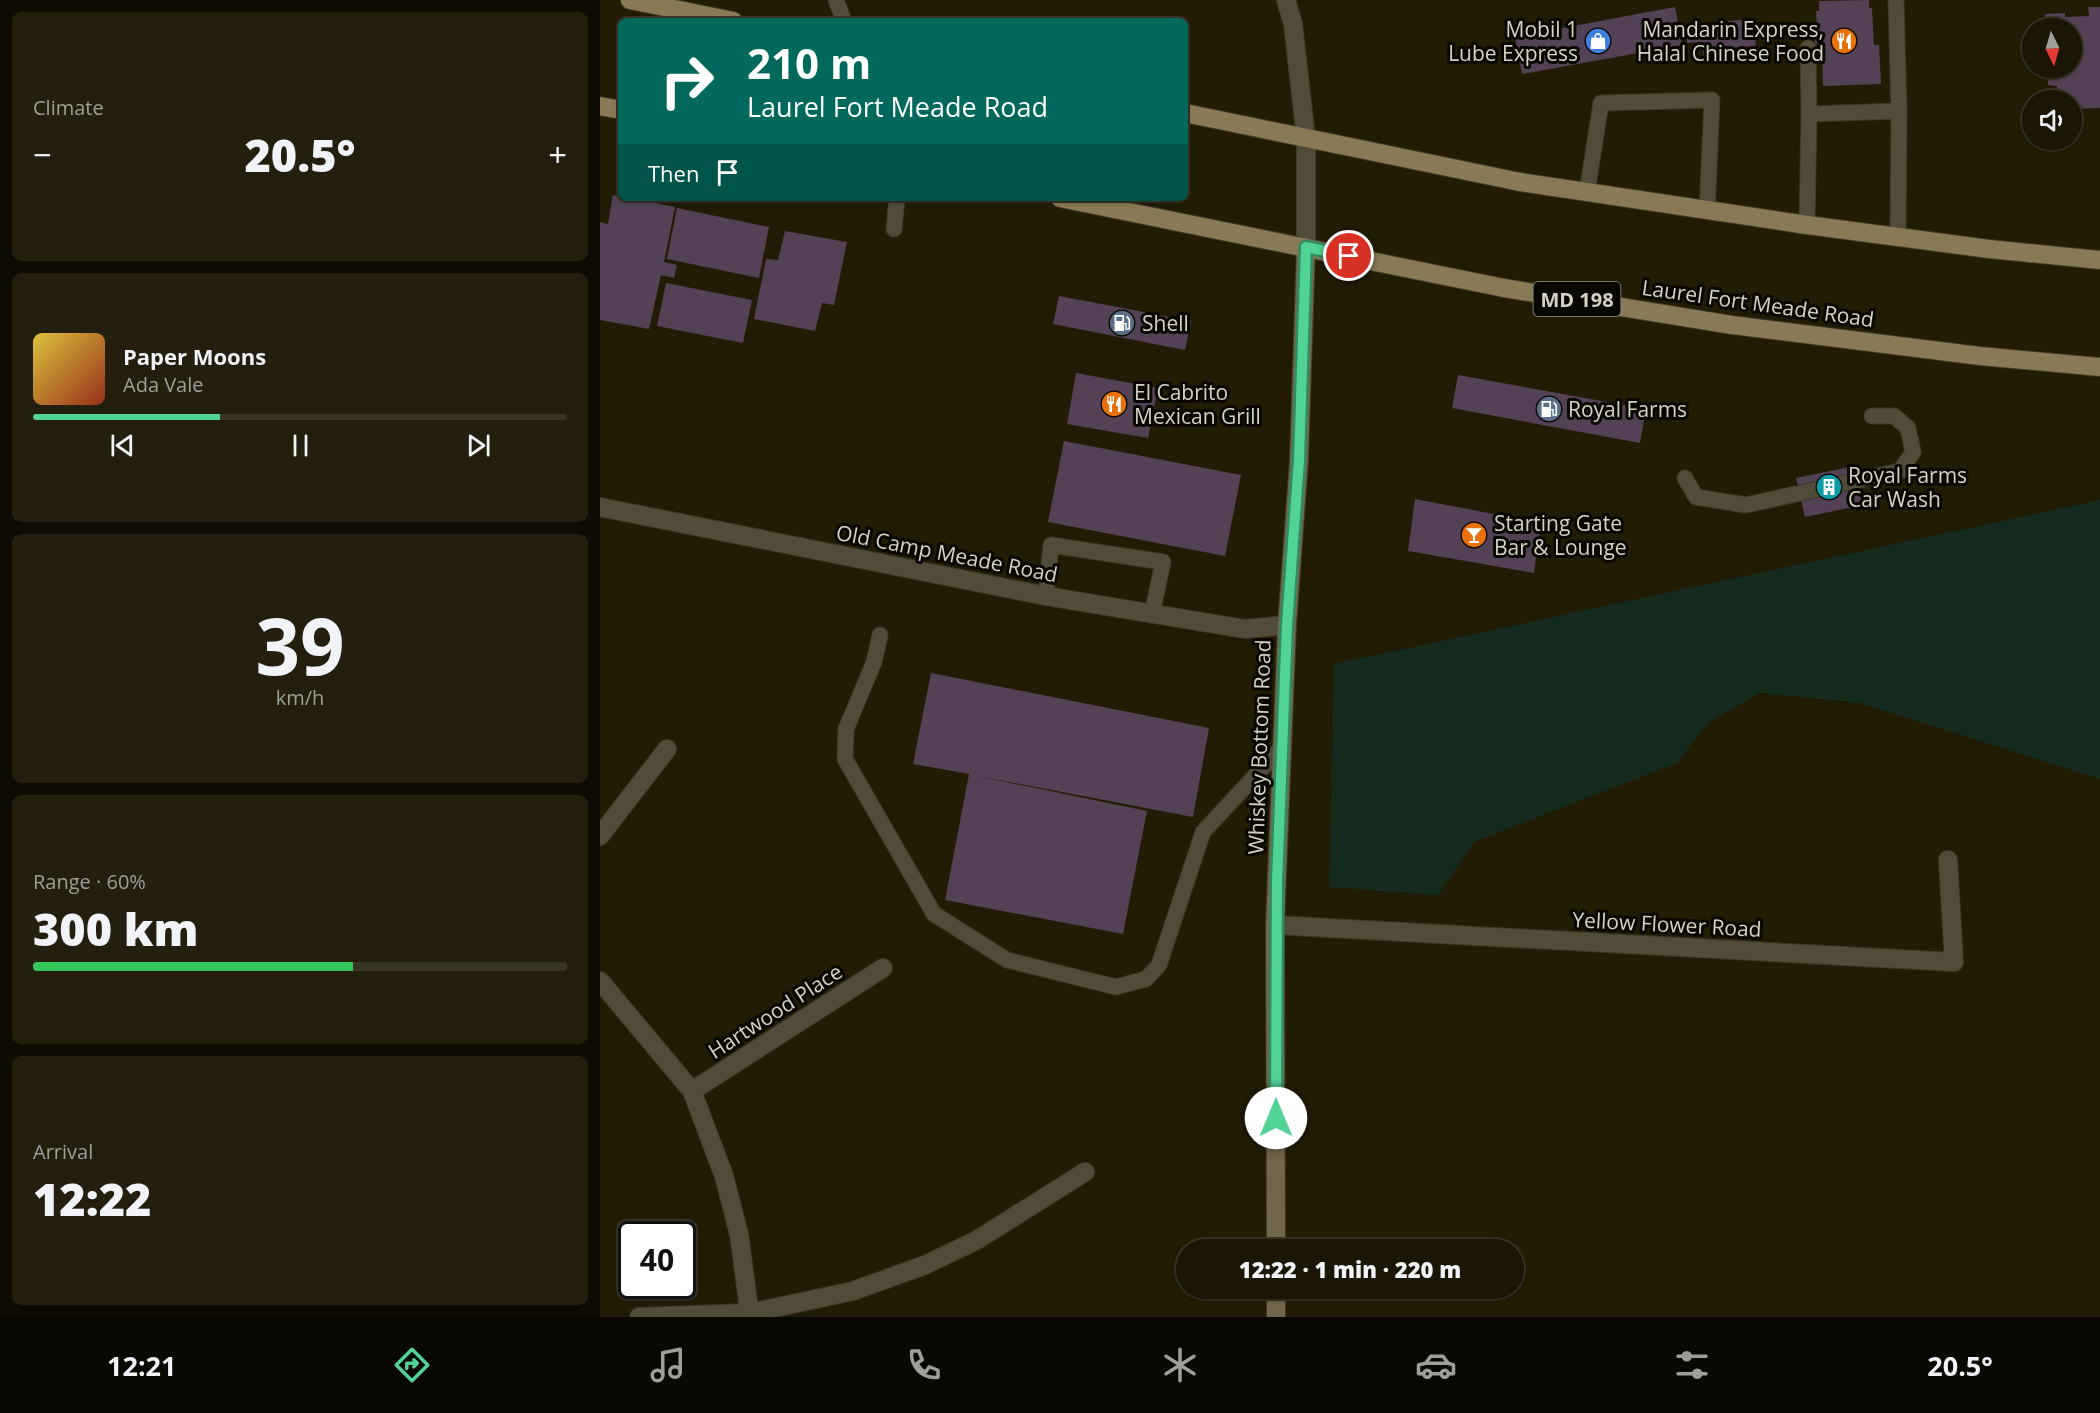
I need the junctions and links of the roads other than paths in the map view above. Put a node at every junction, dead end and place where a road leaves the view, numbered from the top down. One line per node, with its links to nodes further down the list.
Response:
1 (630, 0): 5 (main road)
2 (836, 0): 7 (lane)
3 (1286, 0): 14 (street)
4 (1896, 0): 11 (lane)
5 (667, 4): 6 (main road)
6 (721, 18)
7 (843, 18)
8 (1808, 48): 13 (lane)
9 (600, 106): 10 (main road)
10 (618, 109)
11 (1899, 111): 13 (lane); 21 (lane)
12 (1188, 114): 14 (main road)
13 (1809, 114): 19 (lane)
14 (1306, 138): 15 (main road); 22 (street)
15 (1587, 192): 18 (main road); 18 (lane)
16 (897, 201): 20 (lane)
17 (1075, 201): 22 (main road, Laurel Fort Meade Road / MD 198)
18 (1707, 211): 19 (main road)
19 (1807, 225): 21 (main road)
20 (894, 229)
21 (1898, 237): 23 (main road)
22 (1306, 247): 24 (main road, Laurel Fort Meade Road / MD 198); 30 (street, Whiskey Bottom Road)
23 (2100, 260)
24 (2100, 367)
25 (1872, 416): 26 (lane)
26 (1685, 478)
27 (600, 507): 28 (street, Old Camp Meade Road)
28 (1046, 596): 29 (street, Old Camp Meade Road); 29 (lane)
29 (1152, 614): 30 (street, Old Camp Meade Road)
30 (1287, 625): 32 (street, Whiskey Bottom Road)
31 (880, 635): 32 (lane)
32 (1282, 747): 36 (street, Whiskey Bottom Road)
33 (668, 749): 34 (street)
34 (600, 837)
35 (1948, 860): 36 (street, Yellow Flower Road)
36 (1275, 925): 41 (street, Whiskey Bottom Road)
37 (883, 968): 39 (street, Hartwood Place)
38 (600, 981): 39 (street)
39 (692, 1091): 43 (street)
40 (1085, 1172): 43 (street)
41 (1276, 1239)
42 (1276, 1299): 45 (street)
43 (750, 1315): 44 (street)
44 (639, 1317)
45 (1276, 1317)

